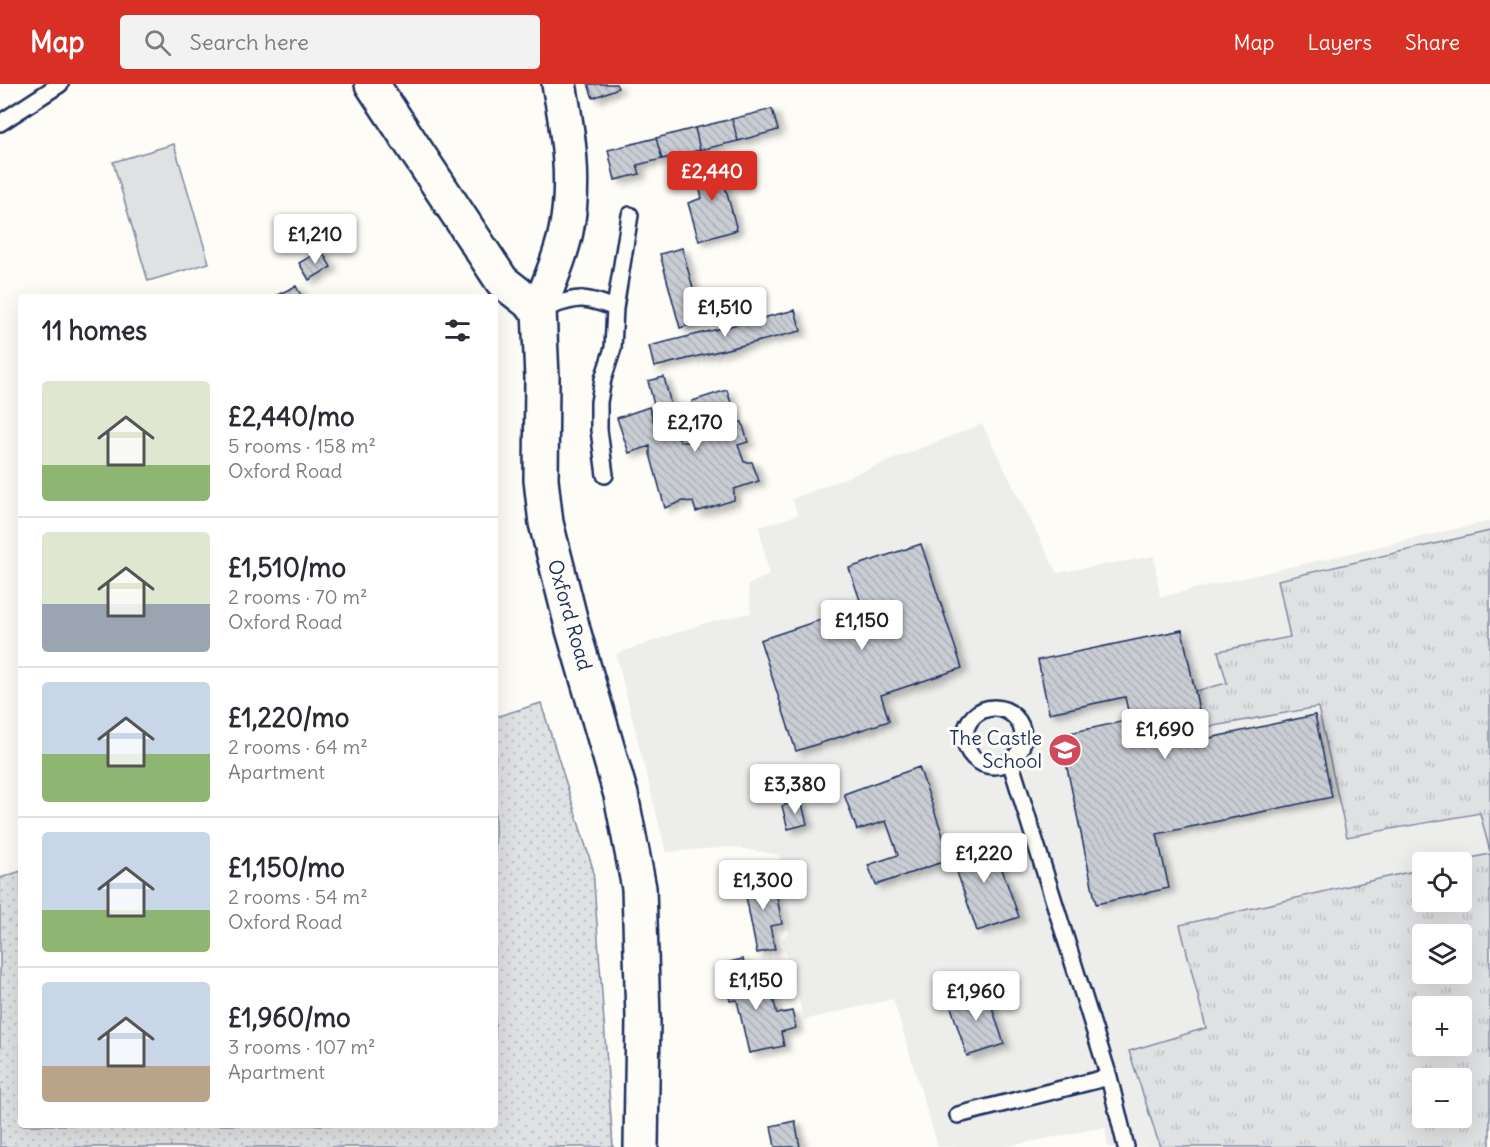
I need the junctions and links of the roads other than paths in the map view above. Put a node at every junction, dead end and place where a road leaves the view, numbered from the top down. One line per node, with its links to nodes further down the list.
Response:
1 (60, 84): 4 (lane)
2 (372, 84): 7 (main road)
3 (559, 84): 7 (main road, Oxford Road)
4 (0, 123)
5 (630, 215): 6 (lane)
6 (615, 308): 7 (lane); 8 (lane)
7 (539, 310): 12 (main road, Oxford Road)
8 (605, 475)
9 (1010, 760): 10 (lane)
10 (1109, 1077): 11 (lane); 13 (lane)
11 (958, 1115)
12 (641, 1147)
13 (1126, 1147)

